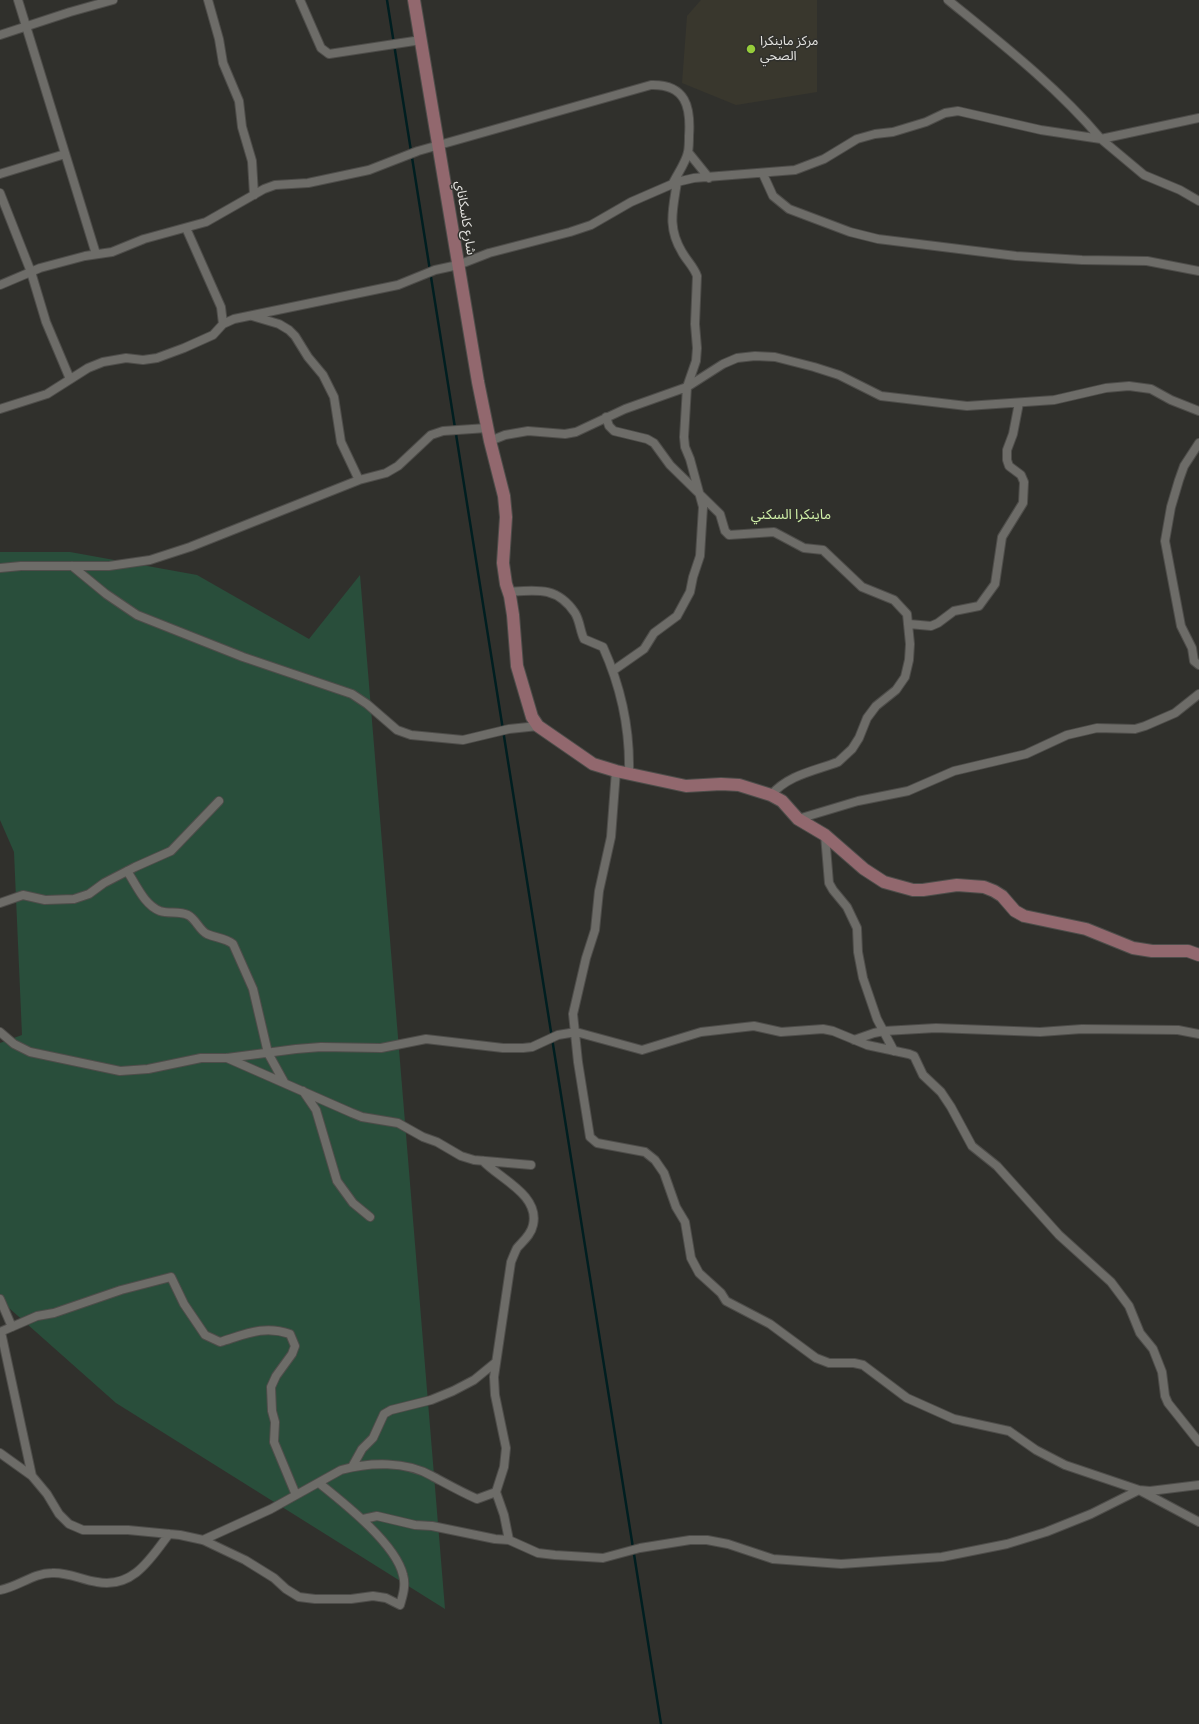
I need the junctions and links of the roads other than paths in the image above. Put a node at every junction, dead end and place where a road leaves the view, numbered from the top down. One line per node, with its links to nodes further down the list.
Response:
1 (18, 0): 7 (street)
2 (113, 0): 7 (street)
3 (208, 0): 20 (street)
4 (300, 0): 9 (street)
5 (414, 0): 9 (street, شارع كاسكاناي)
6 (948, 0): 11 (street)
7 (27, 26): 8 (street); 14 (street)
8 (0, 35)
9 (421, 40): 12 (street, شارع كاسكاناي)
10 (1199, 118): 11 (street)
11 (1101, 139): 16 (street); 21 (street)
12 (439, 146): 13 (street); 20 (street); 24 (street, شارع كاسكاناي)
13 (688, 152): 17 (street); 18 (street)
14 (65, 154): 15 (street); 23 (street)
15 (0, 174)
16 (762, 174): 17 (street); 25 (street)
17 (709, 178): 18 (street)
18 (675, 182): 24 (street); 33 (street)
19 (0, 193): 26 (street)
20 (254, 194): 22 (street)
21 (1199, 201)
22 (186, 228): 23 (street); 28 (street)
23 (96, 254): 26 (street)
24 (458, 265): 29 (street); 38 (street, شارع كاسكاناي)
25 (1199, 271)
26 (31, 272): 27 (street); 32 (street)
27 (0, 285)
28 (221, 307): 30 (street); 31 (street)
29 (250, 315): 30 (street); 41 (street)
30 (234, 318): 31 (street)
31 (223, 324): 32 (street)
32 (70, 379): 35 (street)
33 (687, 387): 34 (street); 37 (street); 42 (street)
34 (1019, 403): 36 (street); 46 (street)
35 (0, 409)
36 (1199, 411)
37 (606, 417): 39 (street); 42 (street)
38 (487, 428): 39 (street, شارع كاسكاناي); 41 (street)
39 (490, 441): 45 (street, شارع كاسكاناي)
40 (1199, 443): 47 (street)
41 (359, 480): 43 (street)
42 (702, 496): 46 (street); 48 (street)
43 (72, 566): 44 (street); 50 (street)
44 (0, 568)
45 (508, 592): 48 (street); 50 (street, شارع كاسكاناي)
46 (909, 624): 53 (street)
47 (1199, 665)
48 (614, 670): 52 (street)
49 (1199, 694): 55 (street)
50 (538, 726): 51 (street)
51 (616, 771): 52 (street); 62 (street)
52 (630, 772): 53 (street)
53 (771, 794): 55 (street)
54 (219, 802): 57 (street)
55 (798, 818): 56 (street)
56 (825, 835): 59 (street); 60 (street)
57 (127, 871): 58 (street); 66 (street)
58 (0, 903)
59 (1199, 955)
60 (884, 1031): 63 (street); 64 (street); 65 (street)
61 (0, 1032): 67 (street)
62 (576, 1032): 64 (street); 66 (street); 83 (street)
63 (1199, 1034)
64 (854, 1040): 65 (street)
65 (894, 1051): 77 (street)
66 (268, 1053): 67 (street); 68 (street)
67 (227, 1058): 68 (street)
68 (284, 1082): 69 (street)
69 (303, 1091): 70 (street); 72 (street)
70 (483, 1161): 71 (street); 76 (street)
71 (531, 1165)
72 (370, 1217)
73 (0, 1298): 74 (street)
74 (12, 1327): 75 (street); 85 (street)
75 (0, 1332): 80 (street)
76 (496, 1362): 79 (street); 84 (street)
77 (1199, 1442)
78 (0, 1453): 80 (street)
79 (352, 1468): 81 (street); 84 (street)
80 (32, 1476): 88 (street)
81 (320, 1483): 85 (street); 86 (street)
82 (1199, 1485): 83 (street)
83 (1139, 1490): 87 (street); 90 (street)
84 (496, 1492): 90 (street)
85 (296, 1495): 89 (street)
86 (363, 1519): 89 (street); 90 (street)
87 (1199, 1522)
88 (169, 1534): 89 (street); 91 (street)
89 (203, 1540)
90 (509, 1540)
91 (0, 1590)

